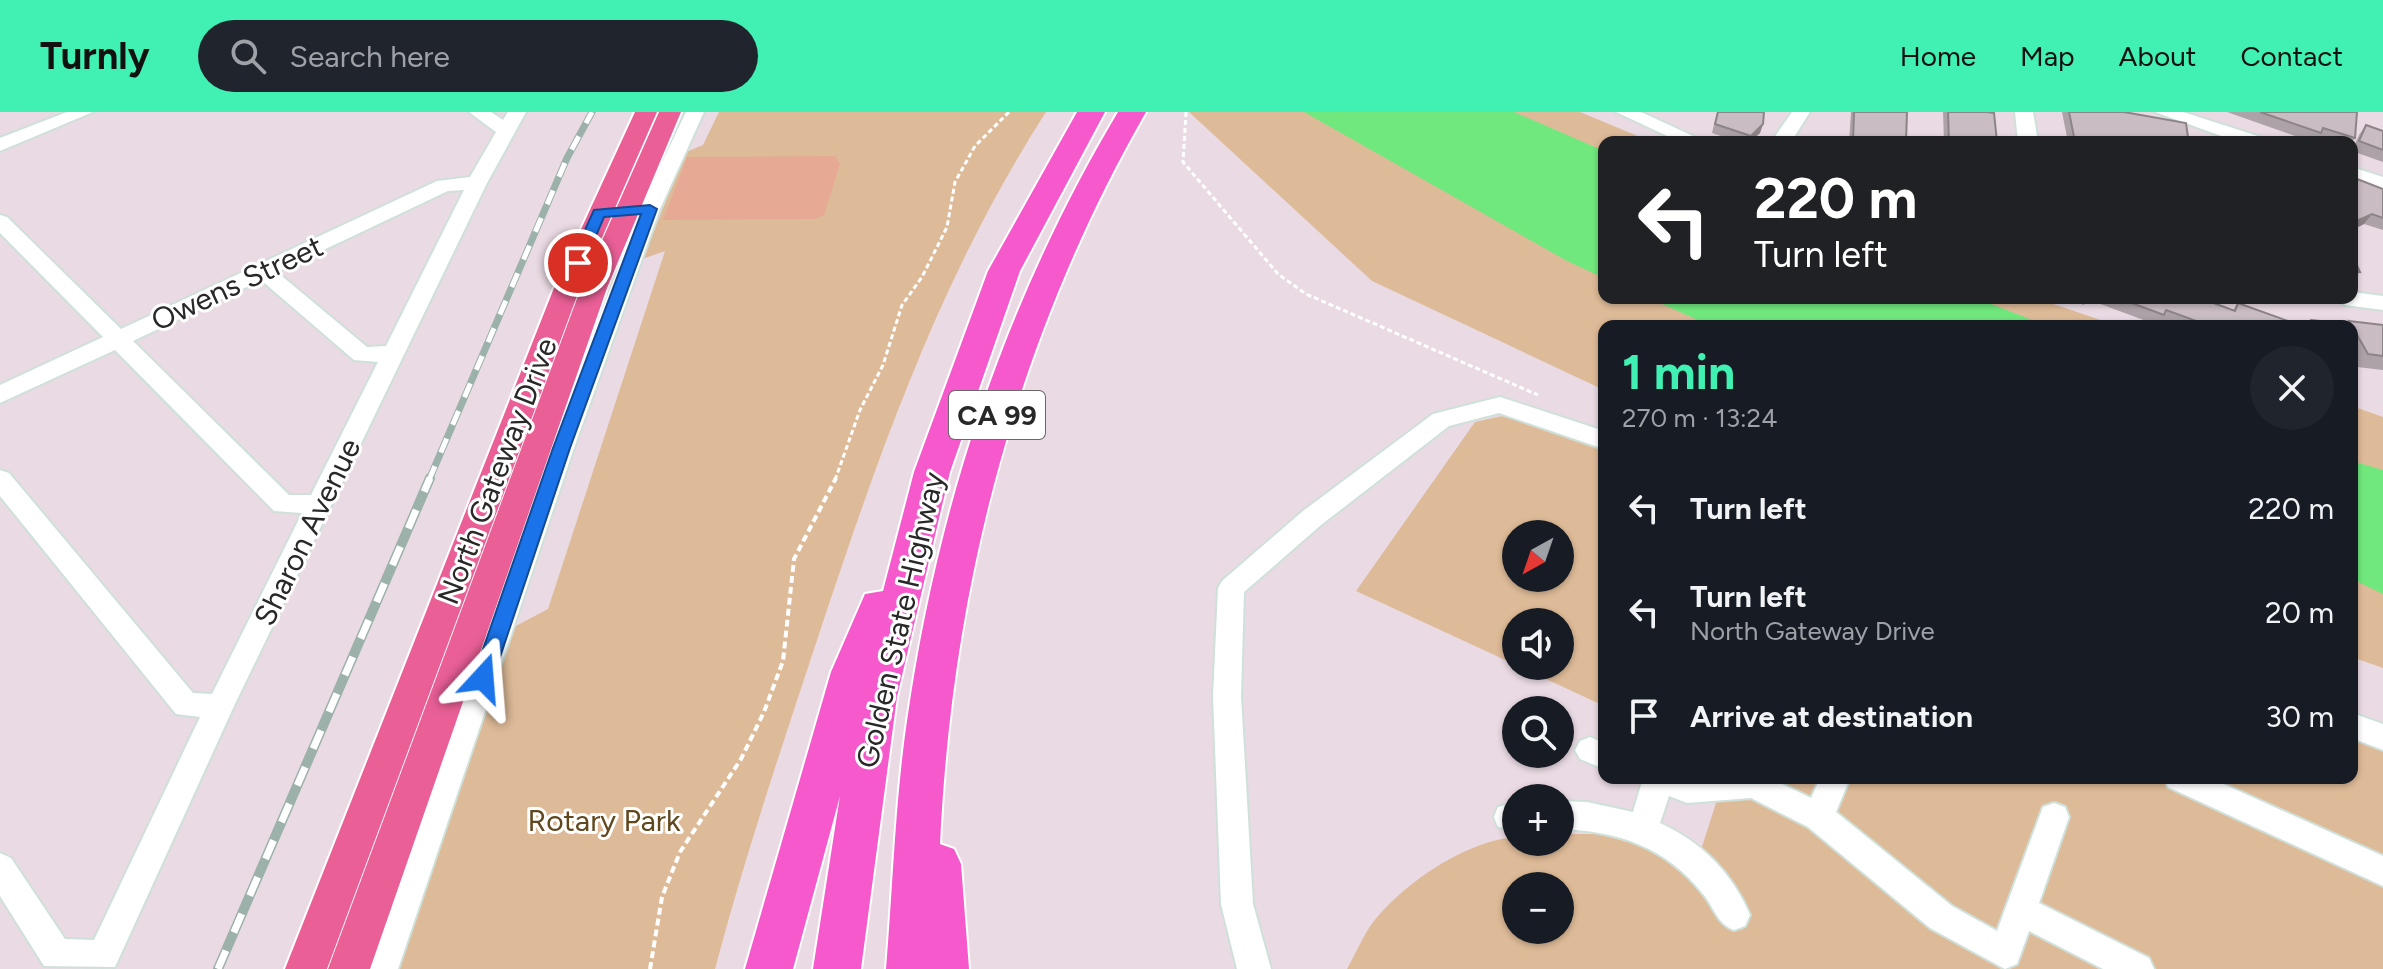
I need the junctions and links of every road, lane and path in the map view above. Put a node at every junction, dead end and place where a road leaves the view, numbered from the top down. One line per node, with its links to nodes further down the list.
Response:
1 (84, 112): 21 (street)
2 (478, 112): 15 (street)
3 (646, 112): 25 (main road, North Gateway Drive)
4 (670, 112): 25 (main road, North Gateway Drive)
5 (695, 112): 25 (street)
6 (1009, 112): 60 (path)
7 (1091, 112): 35 (highway, Golden State Highway / CA 99)
8 (1186, 112): 33 (path)
9 (1625, 112): 16 (street)
10 (1681, 112): 16 (street)
11 (1801, 112): 18 (street)
12 (2024, 112): 19 (street)
13 (2164, 112): 20 (street)
14 (1128, 118): 41 (highway, Golden State Highway / CA 99)
15 (511, 121): 23 (street, Sharon Avenue)
16 (1676, 133): 17 (street)
17 (1683, 136)
18 (1785, 136)
19 (2027, 136)
20 (2238, 136)
21 (0, 145)
22 (2358, 175): 24 (street)
23 (477, 183): 27 (street, Owens Street); 31 (street, Sharon Avenue)
24 (2383, 183)
25 (625, 211): 38 (main road, North Gateway Drive); 39 (main road, North Gateway Drive)
26 (0, 221): 30 (street)
27 (263, 271): 30 (street, Owens Street); 31 (street)
28 (2358, 300): 29 (street)
29 (2383, 303)
30 (118, 339): 32 (street, Owens Street); 37 (street)
31 (394, 353): 37 (street, Sharon Avenue)
32 (0, 395)
33 (1545, 398)
34 (1598, 438): 65 (street)
35 (932, 472): 61 (highway); 62 (highway, Golden State Highway / CA 99)
36 (0, 479): 40 (street)
37 (322, 504): 40 (street, Sharon Avenue)
38 (513, 552): 39 (street); 58 (main road, North Gateway Drive); 59 (street)
39 (464, 554): 57 (main road, North Gateway Drive)
40 (220, 706): 56 (street, Sharon Avenue)
41 (927, 724): 63 (highway, Golden State Highway / CA 99); 64 (highway)
42 (2358, 727): 43 (street)
43 (2383, 737)
44 (1657, 784): 51 (street)
45 (1673, 784): 49 (street)
46 (1833, 784): 49 (street)
47 (2192, 784): 53 (street)
48 (1574, 815): 51 (street)
49 (1819, 817): 54 (street)
50 (2054, 817): 54 (street)
51 (1643, 827): 55 (street)
52 (0, 868): 56 (street)
53 (2383, 871)
54 (2021, 910): 66 (street)
55 (1734, 915)
56 (98, 965)
57 (306, 969)
58 (349, 969)
59 (381, 969)
60 (650, 969)
61 (769, 969)
62 (837, 969)
63 (910, 969)
64 (945, 969)
65 (1254, 969)
66 (2137, 969)

